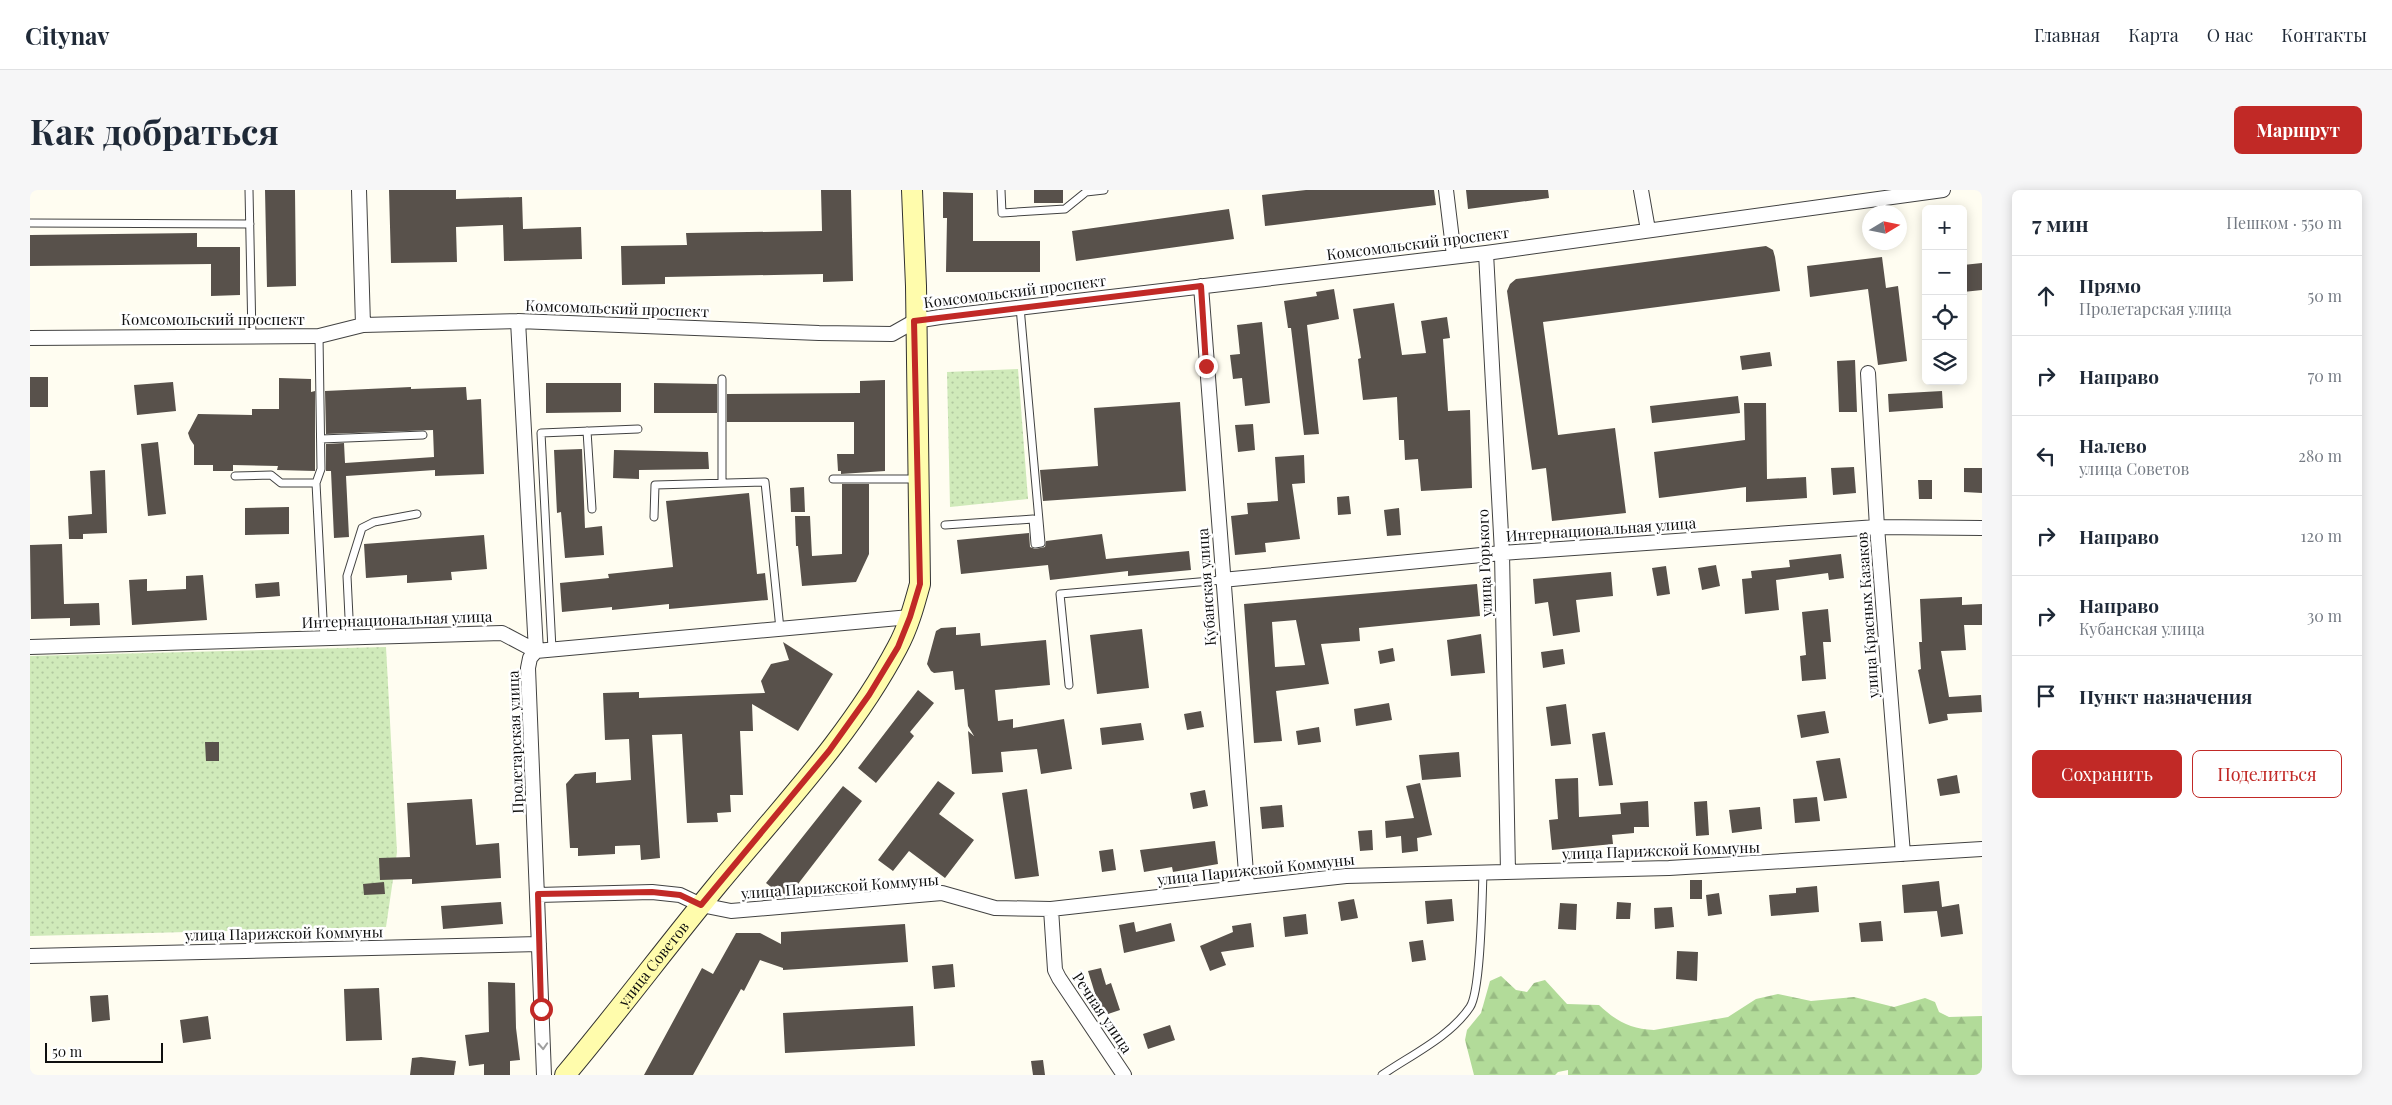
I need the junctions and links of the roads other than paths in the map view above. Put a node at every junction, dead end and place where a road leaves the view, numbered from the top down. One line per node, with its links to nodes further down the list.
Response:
1 (249, 190): 11 (lane)
2 (358, 190): 19 (street)
3 (912, 190): 18 (main road, улица Советов)
4 (1001, 190): 5 (lane)
5 (1104, 190)
6 (1446, 190): 14 (street)
7 (1641, 190): 12 (street)
8 (1943, 190): 9 (street, Комсомольский проспект)
9 (1924, 191): 12 (street, Комсомольский проспект)
10 (30, 223): 11 (lane)
11 (250, 224): 21 (lane)
12 (1648, 230): 13 (street, Комсомольский проспект)
13 (1486, 252): 14 (street, Комсомольский проспект); 40 (street, улица Горького)
14 (1454, 256): 15 (street, Комсомольский проспект)
15 (1201, 286): 16 (street, Комсомольский проспект); 41 (street, Кубанская улица)
16 (1020, 307): 18 (street, Комсомольский проспект); 37 (lane)
17 (518, 321): 18 (street, Комсомольский проспект); 19 (street, Комсомольский проспект); 48 (street, Пролетарская улица)
18 (914, 321): 31 (main road, улица Советов)
19 (363, 324): 20 (street, Комсомольский проспект)
20 (319, 336): 21 (street, Комсомольский проспект); 28 (lane)
21 (252, 337): 22 (street, Комсомольский проспект)
22 (30, 338)
23 (1868, 373): 38 (street, улица Красных Казаков)
24 (722, 379): 33 (lane)
25 (638, 429): 26 (lane)
26 (587, 431): 34 (lane); 47 (lane)
27 (423, 435): 28 (lane)
28 (321, 439): 32 (lane)
29 (235, 476): 32 (lane)
30 (834, 479): 31 (lane)
31 (918, 479): 42 (main road, улица Советов)
32 (316, 483): 44 (lane)
33 (722, 483): 36 (lane); 43 (lane)
34 (592, 509)
35 (417, 514): 45 (lane)
36 (654, 517)
37 (945, 525)
38 (1877, 527): 39 (street, Интернациональная улица); 40 (street, Интернациональная улица); 51 (street, улица Красных Казаков)
39 (1982, 528)
40 (1502, 553): 41 (street, Интернациональная улица); 52 (street, улица Горького)
41 (1222, 580): 49 (lane); 54 (street, Кубанская улица)
42 (910, 617): 43 (street); 56 (main road, улица Советов)
43 (780, 630): 47 (street)
44 (324, 638): 45 (street, Интернациональная улица); 46 (street, Интернациональная улица)
45 (350, 638): 48 (street, Интернациональная улица)
46 (30, 647)
47 (552, 649): 48 (street)
48 (536, 651): 55 (street, Пролетарская улица)
49 (1069, 686)
50 (1982, 849): 51 (street, улица Парижской Коммуны)
51 (1903, 854): 52 (street, улица Парижской Коммуны)
52 (1508, 872): 53 (street, улица Парижской Коммуны)
53 (1483, 873): 54 (street, улица Парижской Коммуны); 63 (lane)
54 (1247, 886): 57 (street, улица Парижской Коммуны)
55 (538, 894): 56 (street, улица Парижской Коммуны); 58 (street, Пролетарская улица)
56 (701, 905): 57 (street, улица Парижской Коммуны); 61 (main road, улица Советов)
57 (1051, 909): 62 (street, Речная улица)
58 (539, 944): 59 (street, улица Парижской Коммуны); 60 (street, Пролетарская улица, one-way to 60)
59 (30, 956)
60 (544, 1075)
61 (565, 1075)
62 (1124, 1075)
63 (1382, 1075)

